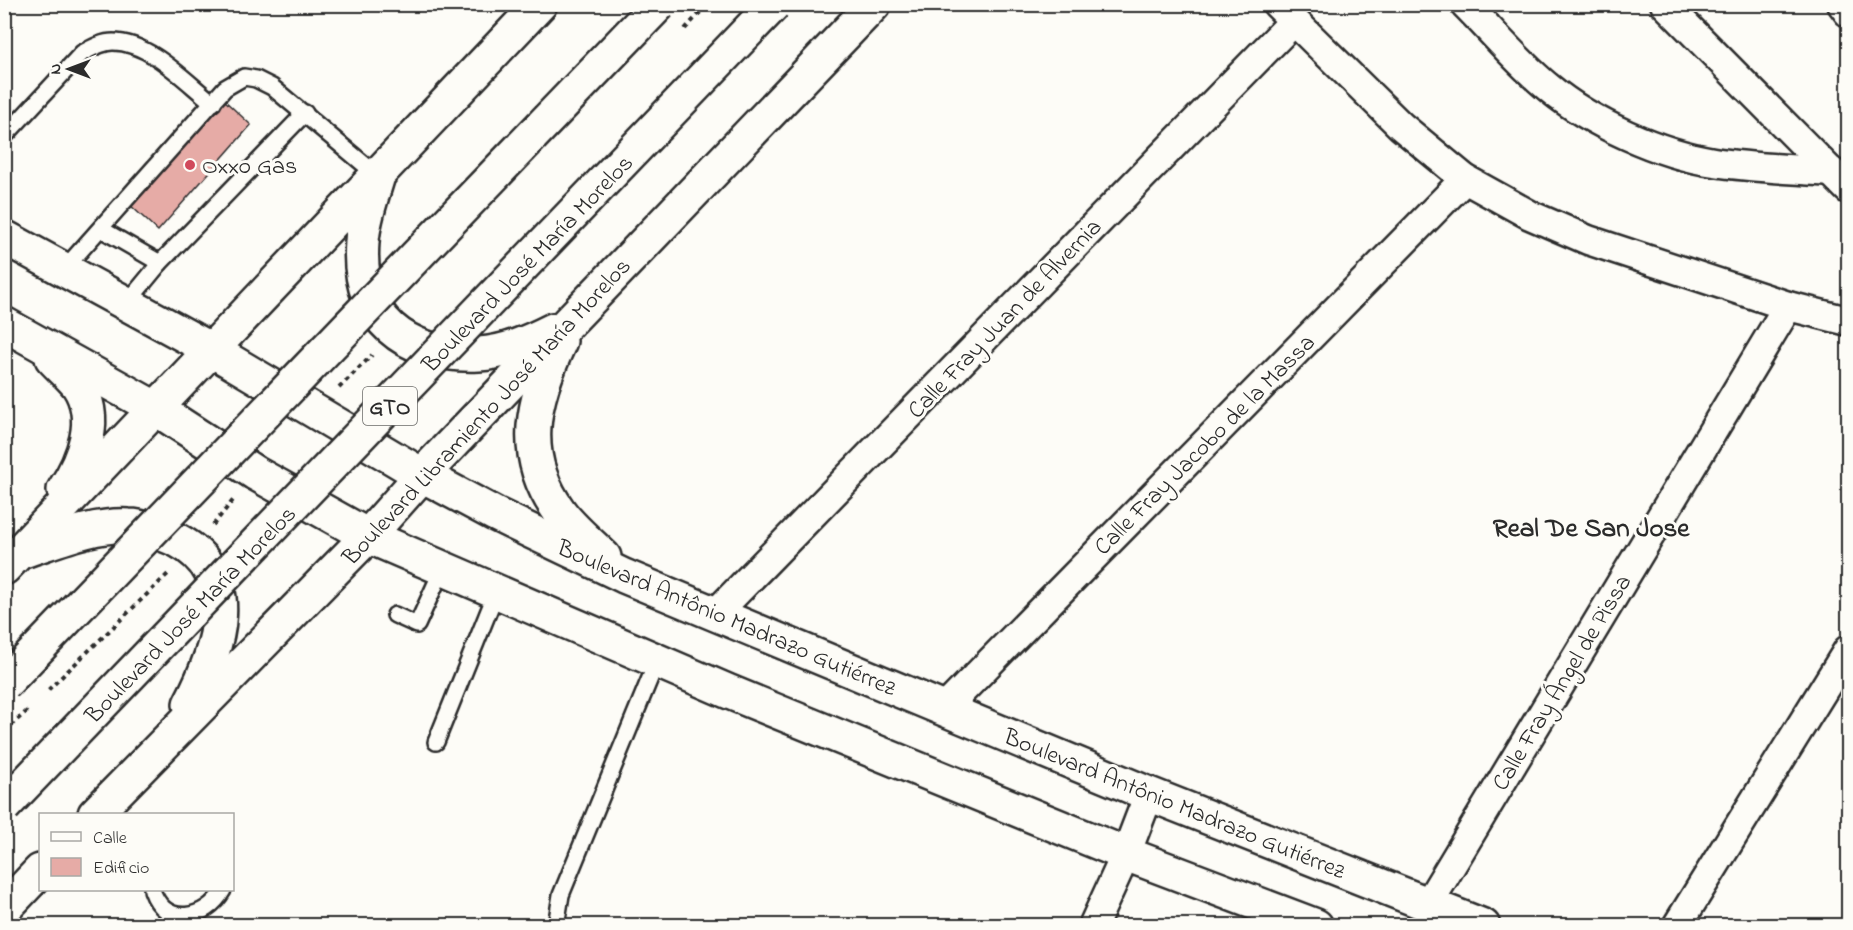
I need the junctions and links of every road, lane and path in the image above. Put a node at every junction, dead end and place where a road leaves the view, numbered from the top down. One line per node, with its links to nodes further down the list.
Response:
1 (540, 4): 15 (street)
2 (659, 4): 43 (street, bridge)
3 (708, 4): 11 (path)
4 (774, 4): 51 (street, Boulevard José María Morelos / GTO, bridge)
5 (874, 4): 25 (street, Boulevard Libramiento José María Morelos)
6 (1465, 4): 17 (street)
7 (1665, 4): 17 (street)
8 (1842, 4): 9 (street)
9 (1848, 12)
10 (1285, 13): 16 (street); 40 (street, Calle Fray Juan de Alvernia)
11 (684, 30)
12 (213, 103): 13 (lane); 14 (lane); 18 (lane)
13 (304, 112): 15 (lane); 20 (lane)
14 (4, 137)
15 (378, 176): 27 (street); 28 (street)
16 (1465, 179): 23 (street); 46 (street, Calle Fray Jacobo de la Massa)
17 (1840, 181)
18 (101, 229): 20 (lane); 21 (lane)
19 (4, 237): 21 (street, Boulevard Antônio Madrazo Gutiérrez)
20 (160, 263): 22 (lane)
21 (65, 268): 22 (street, Boulevard Antônio Madrazo Gutiérrez)
22 (127, 303): 28 (street, Boulevard Antônio Madrazo Gutiérrez)
23 (1788, 306): 24 (street); 57 (street, Calle Fray Ángel de Pissa)
24 (1848, 321)
25 (568, 323): 27 (street); 32 (street, Boulevard Libramiento José María Morelos); 37 (street)
26 (19, 331): 29 (street); 35 (street)
27 (393, 332): 30 (path)
28 (210, 349): 29 (street); 30 (street, Boulevard Antônio Madrazo Gutiérrez)
29 (155, 408): 31 (street); 35 (street)
30 (315, 414): 32 (street, Boulevard Antônio Madrazo Gutiérrez)
31 (255, 473): 33 (street); 34 (path)
32 (422, 475): 33 (street, Boulevard Libramiento José María Morelos); 37 (street, Boulevard Antônio Madrazo Gutiérrez)
33 (368, 536): 36 (street); 48 (street, Boulevard Libramiento José María Morelos)
34 (194, 549): 35 (street); 44 (path); 48 (street)
35 (12, 560)
36 (442, 570): 38 (street); 39 (lane)
37 (624, 576): 40 (street, Boulevard Antônio Madrazo Gutiérrez)
38 (496, 593): 42 (street); 49 (lane)
39 (395, 615)
40 (714, 615): 46 (street, Boulevard Antônio Madrazo Gutiérrez)
41 (1848, 650): 63 (street)
42 (657, 661): 53 (street); 59 (lane)
43 (4, 684)
44 (48, 691)
45 (30, 707): 47 (path)
46 (943, 710): 50 (street, Boulevard Antônio Madrazo Gutiérrez)
47 (4, 732)
48 (175, 732): 52 (street, Boulevard Libramiento José María Morelos)
49 (436, 742)
50 (1149, 794): 53 (street); 57 (street, Boulevard Antônio Madrazo Gutiérrez)
51 (4, 806)
52 (106, 810)
53 (1126, 854): 60 (street); 61 (street)
54 (39, 872): 58 (street)
55 (152, 891): 56 (lane)
56 (223, 891)
57 (1428, 904): 62 (street, Boulevard Antônio Madrazo Gutiérrez)
58 (4, 909)
59 (556, 926)
60 (1093, 926)
61 (1316, 926)
62 (1483, 926)
63 (1677, 926)

